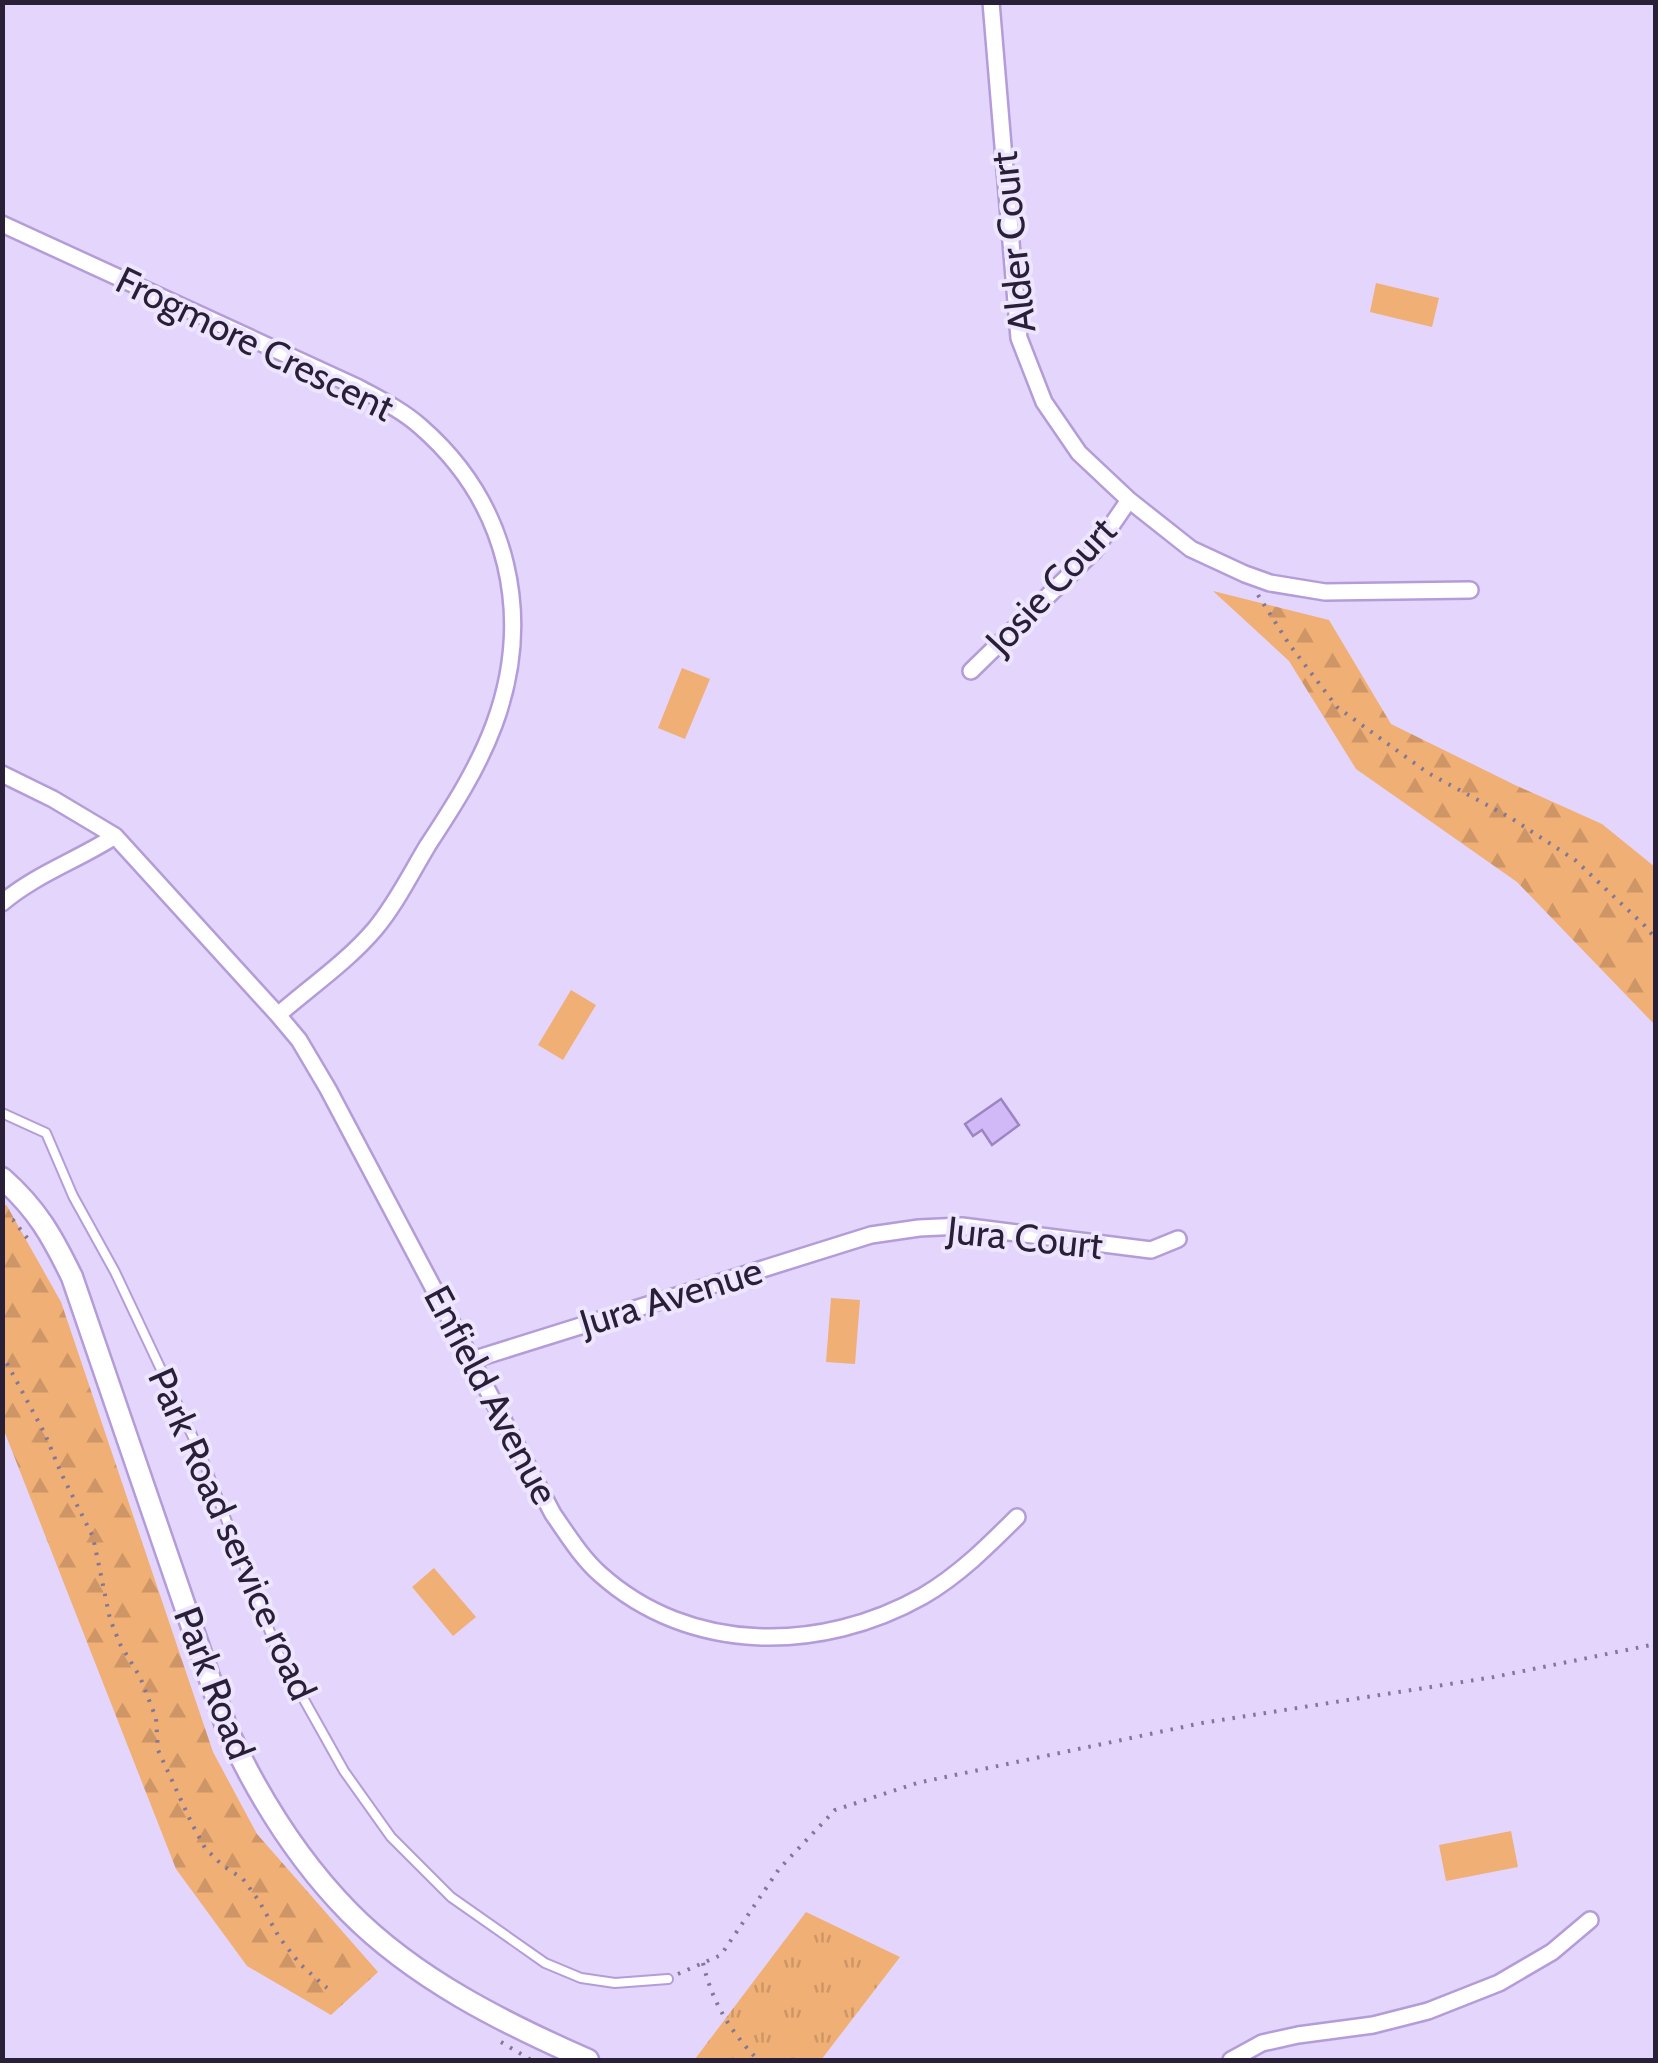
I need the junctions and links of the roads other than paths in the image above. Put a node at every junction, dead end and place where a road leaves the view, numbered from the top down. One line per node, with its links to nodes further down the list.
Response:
1 (990, 2): 3 (street, Alder Court)
2 (2, 224): 9 (street, Frogmore Crescent)
3 (1129, 500): 4 (street, Alder Court); 5 (street, Josie Court)
4 (1470, 590)
5 (971, 671)
6 (2, 774): 7 (street, Enfield Avenue)
7 (115, 836): 8 (street); 9 (street, Enfield Avenue)
8 (2, 903)
9 (278, 1015): 14 (street, Enfield Avenue)
10 (2, 1113): 17 (lane, Park Road service road)
11 (2, 1178): 18 (street, Park Road)
12 (871, 1235): 13 (street, Jura Court); 14 (street, Jura Avenue)
13 (1178, 1239)
14 (472, 1360): 15 (street, Enfield Avenue)
15 (1017, 1517)
16 (1590, 1920): 19 (street)
17 (668, 1979)
18 (588, 2060)
19 (1232, 2060)

